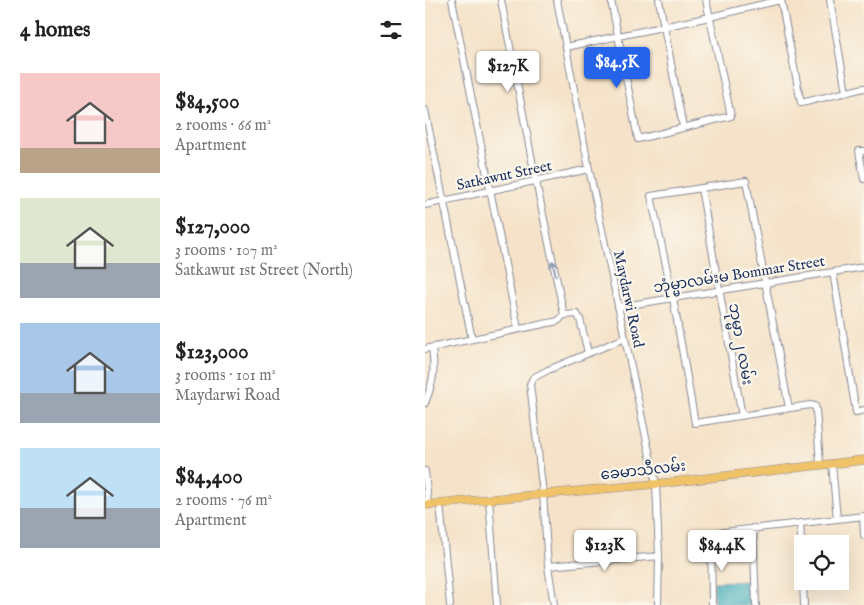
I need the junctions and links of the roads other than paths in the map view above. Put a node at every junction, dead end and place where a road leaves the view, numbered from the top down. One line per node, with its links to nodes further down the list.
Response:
1 (452, 0): 22 (street)
2 (501, 0): 20 (street)
3 (557, 0): 12 (street, Maydarwi Road)
4 (611, 0): 11 (street)
5 (659, 0): 10 (street)
6 (706, 0): 9 (street)
7 (780, 0): 9 (street); 14 (street)
8 (830, 0): 14 (street)
9 (710, 17): 10 (street); 16 (street)
10 (664, 26): 11 (street); 16 (street)
11 (617, 36): 12 (street); 16 (street)
12 (566, 47): 18 (street, Maydarwi Road)
13 (864, 88): 14 (street)
14 (846, 92)
15 (425, 110): 23 (street)
16 (683, 127)
17 (862, 151): 19 (street)
18 (589, 170): 20 (street, Satkawut Street); 30 (street, Maydarwi Road)
19 (864, 179)
20 (536, 181): 22 (street, Satkawut Street); 31 (street, one-way to 20)
21 (701, 188): 27 (street); 28 (street, ဘုမ္မာ ၂ လမ်း); 29 (street)
22 (491, 192): 23 (street, Satkawut Street); 32 (street)
23 (443, 201): 24 (street, Satkawut Street); 34 (street)
24 (425, 205)
25 (864, 267): 26 (street, ဘုံမ္မာလမ်းမ Bommar Street)
26 (833, 272): 27 (street, ဘုံမ္မာလမ်းမ Bommar Street); 39 (street)
27 (766, 283): 28 (street, ဘုံမ္မာလမ်းမ Bommar Street); 38 (street)
28 (719, 290): 29 (street, ဘုံမ္မာလမ်းမ Bommar Street); 40 (street, ဘုမ္မာ ၂ လမ်း)
29 (673, 298): 30 (street, ဘုံမ္မာလမ်းမ Bommar Street); 40 (street)
30 (619, 307): 33 (street, Maydarwi Road)
31 (564, 315): 32 (street); 36 (street)
32 (518, 329): 34 (street)
33 (625, 338): 36 (street); 46 (street, Maydarwi Road)
34 (472, 339): 35 (street)
35 (429, 348): 37 (street)
36 (588, 353): 47 (street)
37 (425, 403)
38 (789, 408): 40 (street); 42 (street)
39 (864, 410)
40 (742, 416)
41 (864, 460): 43 (main road, ခေမာသီလမ်း)
42 (820, 464): 43 (main road, ခေမာသီလမ်း); 46 (main road, ခေမာသီလမ်း)
43 (832, 464): 52 (street)
44 (425, 471): 45 (street)
45 (425, 482): 50 (street)
46 (655, 484): 47 (main road, ခေမာသီလမ်း); 57 (street, Maydarwi Road)
47 (543, 494): 48 (main road, ခေမာသီလမ်း); 58 (street)
48 (489, 499): 49 (main road, ခေမာသီလမ်း); 61 (street)
49 (440, 504): 50 (main road, ခေမာသီလမ်း); 60 (street)
50 (427, 505)
51 (864, 516): 52 (street); 56 (street)
52 (837, 519): 53 (street)
53 (800, 523): 54 (street); 55 (street)
54 (753, 528): 64 (street); 65 (street)
55 (801, 535)
56 (864, 535)
57 (659, 556): 58 (street); 63 (street, Maydarwi Road)
58 (548, 566): 62 (street)
59 (803, 590): 66 (street)
60 (450, 605)
61 (497, 605)
62 (554, 605)
63 (658, 605)
64 (712, 605)
65 (756, 605)
66 (804, 605)

